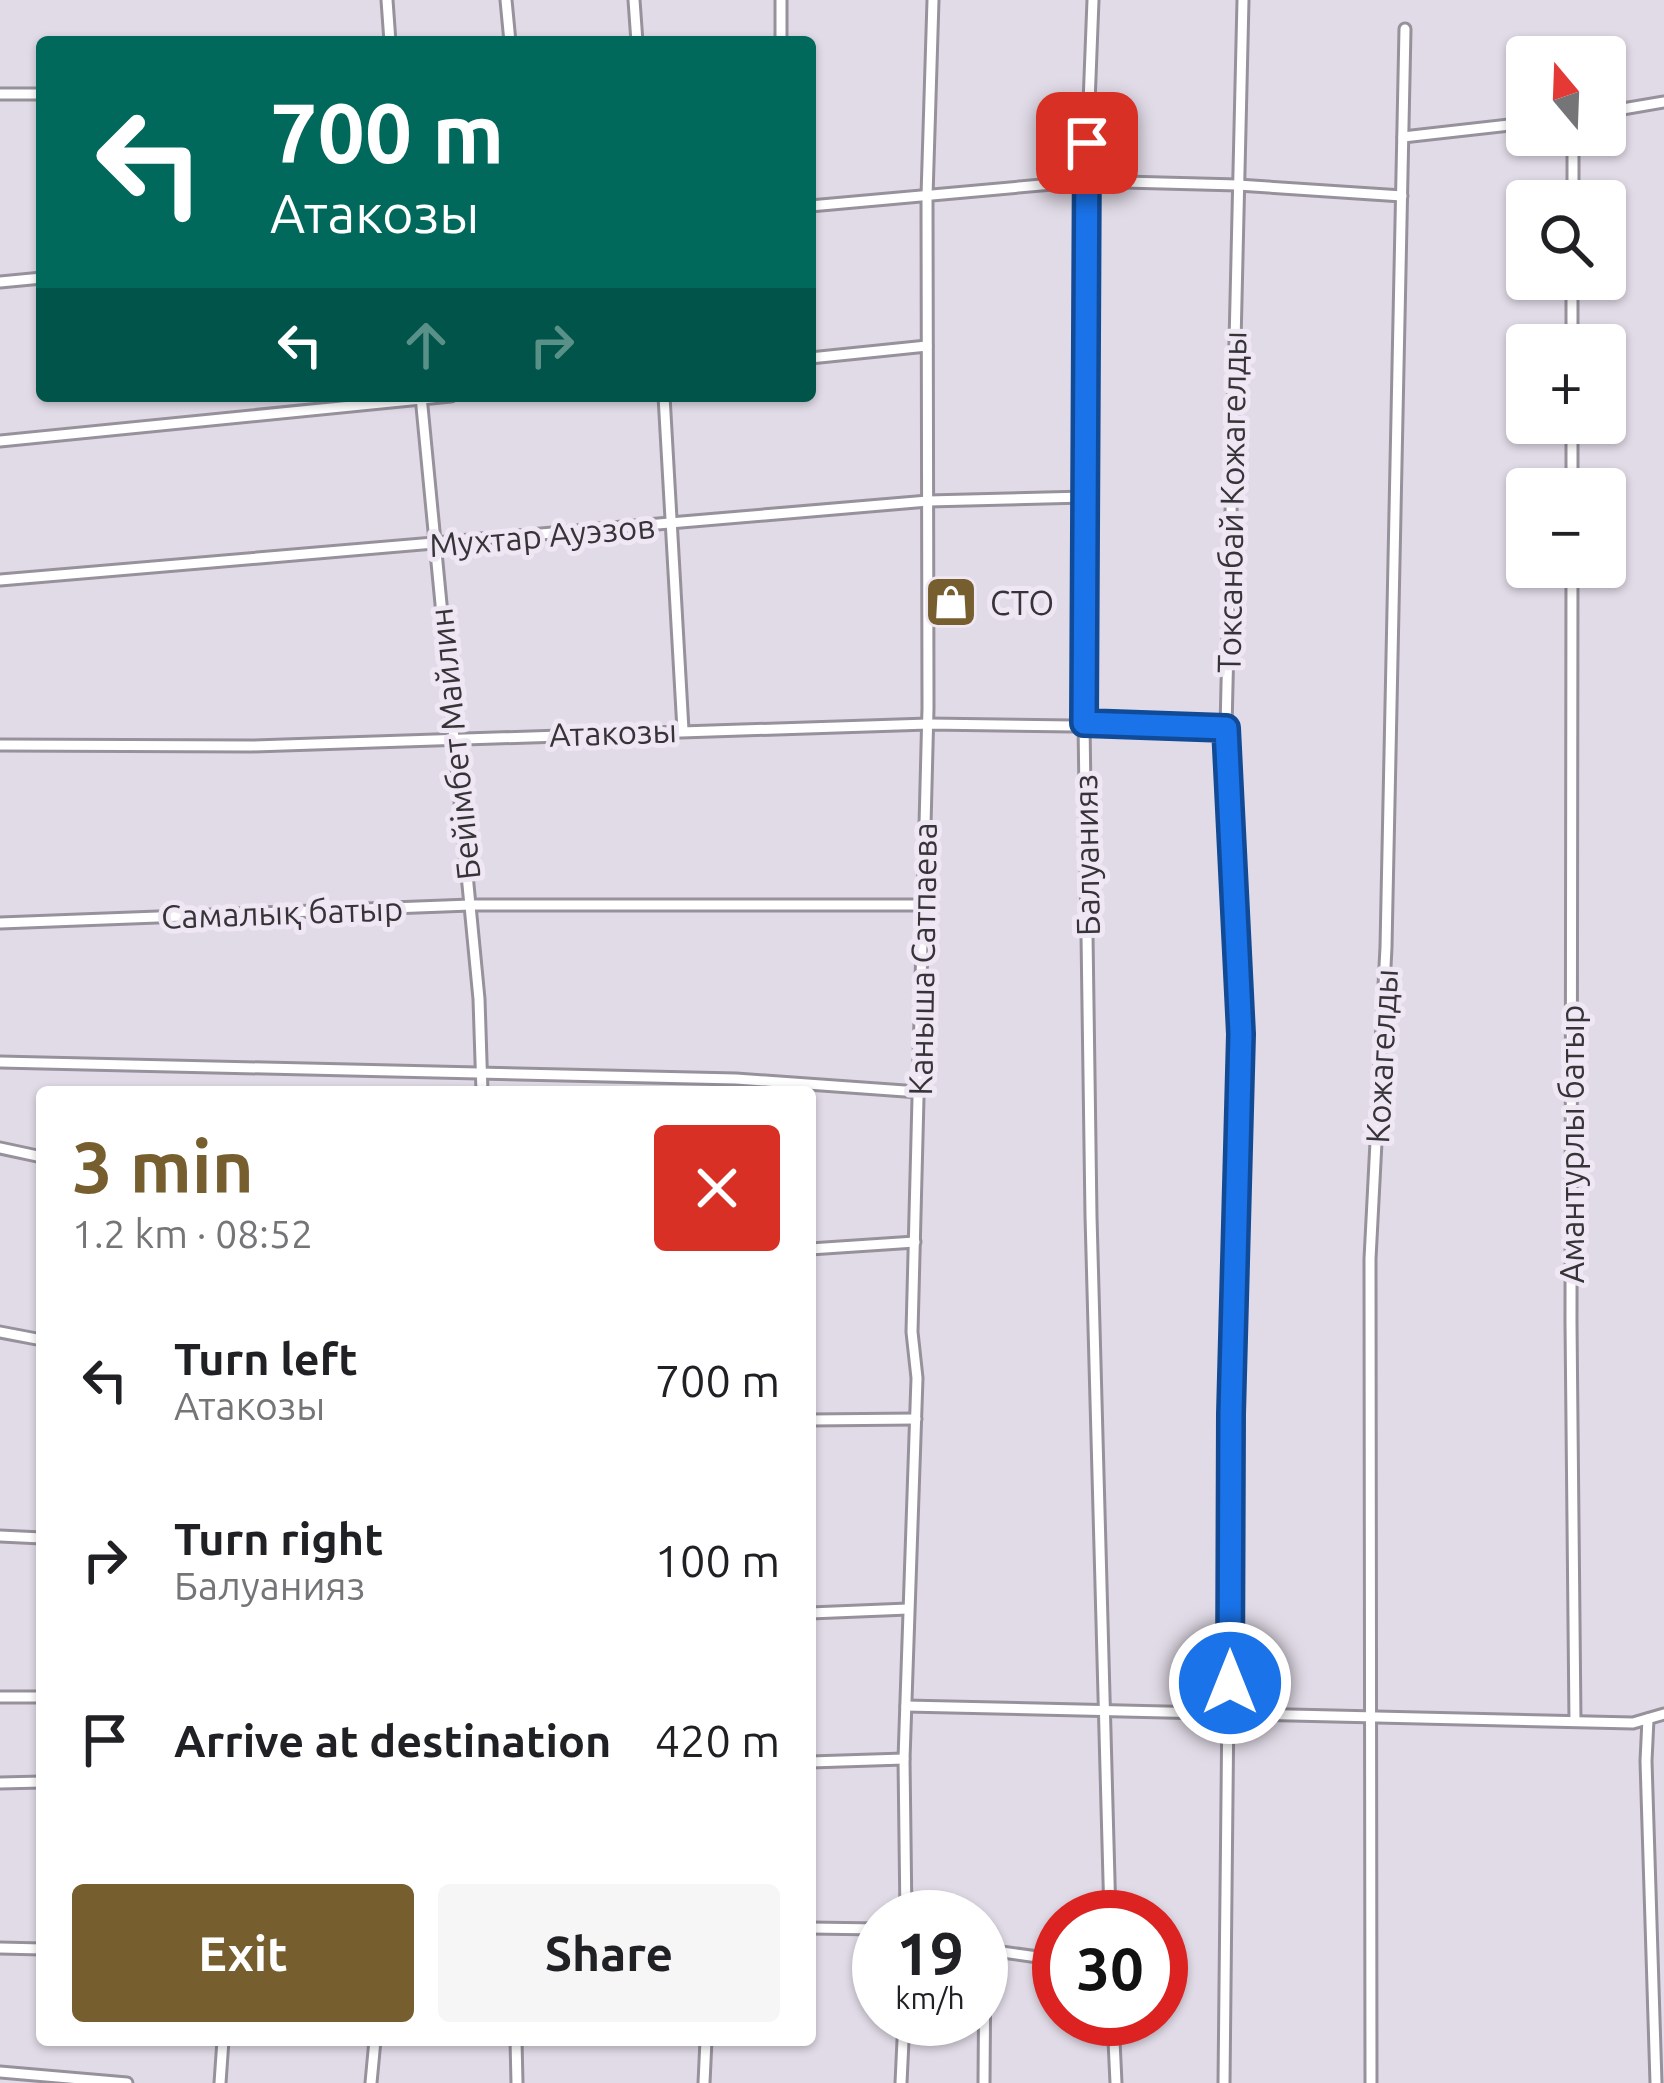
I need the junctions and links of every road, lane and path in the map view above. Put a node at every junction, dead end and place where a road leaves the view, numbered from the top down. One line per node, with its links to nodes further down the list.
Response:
1 (387, 0): 9 (street)
2 (506, 0): 10 (street)
3 (634, 0): 11 (street)
4 (781, 0): 12 (street)
5 (933, 0): 21 (street, Каныша Сатпаева)
6 (1093, 0): 19 (street, Балуанияз)
7 (1243, 0): 20 (street, Токсанбай Кожагелды)
8 (1406, 29): 18 (street, Кожагелды)
9 (390, 36)
10 (509, 36)
11 (637, 36)
12 (781, 36)
13 (0, 94): 14 (street)
14 (36, 94)
15 (1664, 102): 16 (street)
16 (1626, 108)
17 (1506, 125): 18 (street)
18 (1403, 137): 22 (street, Кожагелды)
19 (1086, 182): 20 (street); 21 (street); 32 (street, Балуанияз)
20 (1238, 184): 22 (street); 40 (street, Токсанбай Кожагелды)
21 (926, 196): 23 (street); 26 (street, Каныша Сатпаева)
22 (1402, 196): 69 (street, Кожагелды)
23 (816, 205)
24 (36, 279): 25 (street)
25 (0, 282)
26 (927, 346): 27 (street); 33 (street, Каныша Сатпаева)
27 (816, 357)
28 (382, 402): 31 (street)
29 (421, 402): 35 (street, Бейімбет Майлин)
30 (664, 402): 34 (street)
31 (0, 441)
32 (1084, 497): 33 (street, Мухтар Ауэзов); 38 (street, Балуанияз)
33 (928, 501): 34 (street, Мухтар Ауэзов); 39 (street, Каныша Сатпаева)
34 (671, 524): 35 (street, Мухтар Ауэзов); 41 (street)
35 (435, 545): 36 (street, Мухтар Ауэзов); 42 (street, Бейімбет Майлин)
36 (0, 580)
37 (1572, 588): 71 (street, Амантурлы батыр)
38 (1084, 723): 39 (street, Атакозы); 40 (street, Атакозы); 66 (street, Балуанияз)
39 (928, 724): 41 (street, Атакозы); 45 (street, Каныша Сатпаева)
40 (1226, 728): 67 (street, Токсанбай Кожагелды)
41 (683, 730): 42 (street, Атакозы)
42 (454, 737): 43 (street, Атакозы); 44 (street, Бейімбет Майлин)
43 (0, 745)
44 (470, 905): 45 (street, Самалық батыр); 46 (street, Самалық батыр); 48 (street, Бейімбет Майлин)
45 (924, 905): 50 (street, Каныша Сатпаева)
46 (0, 923)
47 (0, 1062): 48 (street)
48 (482, 1071): 49 (street, Бейімбет Майлин); 50 (street)
49 (482, 1086)
50 (919, 1092): 53 (street, Каныша Сатпаева)
51 (0, 1148): 52 (street)
52 (36, 1156)
53 (915, 1242): 54 (street); 57 (street, Каныша Сатпаева)
54 (816, 1249)
55 (0, 1332): 56 (street)
56 (36, 1339)
57 (916, 1419): 58 (street); 61 (street, Каныша Сатпаева)
58 (816, 1420)
59 (0, 1536): 60 (street)
60 (36, 1538)
61 (908, 1609): 62 (street); 65 (street, Каныша Сатпаева)
62 (816, 1613)
63 (0, 1697): 64 (street)
64 (36, 1697)
65 (906, 1706): 66 (street); 72 (street, Каныша Сатпаева)
66 (1106, 1710): 67 (street); 77 (street, Балуанияз)
67 (1229, 1714): 69 (street); 98 (street, Токсанбай Кожагелды)
68 (1664, 1714): 70 (street)
69 (1370, 1716): 71 (street); 99 (street, Кожагелды)
70 (1648, 1718): 71 (street); 100 (street)
71 (1575, 1721)
72 (904, 1759): 73 (street); 76 (street, Каныша Сатпаева)
73 (816, 1762)
74 (36, 1782): 75 (street)
75 (0, 1783)
76 (906, 1890)
77 (1109, 1890)
78 (816, 1928): 79 (street)
79 (852, 1929)
80 (0, 1948): 81 (street)
81 (36, 1949)
82 (223, 2046): 91 (street)
83 (374, 2046): 92 (street)
84 (516, 2046): 93 (street)
85 (706, 2046): 94 (street)
86 (903, 2046): 95 (street)
87 (984, 2046): 96 (street)
88 (1114, 2046): 97 (street)
89 (0, 2072): 90 (street)
90 (127, 2083)
91 (220, 2083)
92 (371, 2083)
93 (517, 2083)
94 (704, 2083)
95 (902, 2083)
96 (984, 2083)
97 (1116, 2083)
98 (1224, 2083)
99 (1371, 2083)
100 (1656, 2083)

